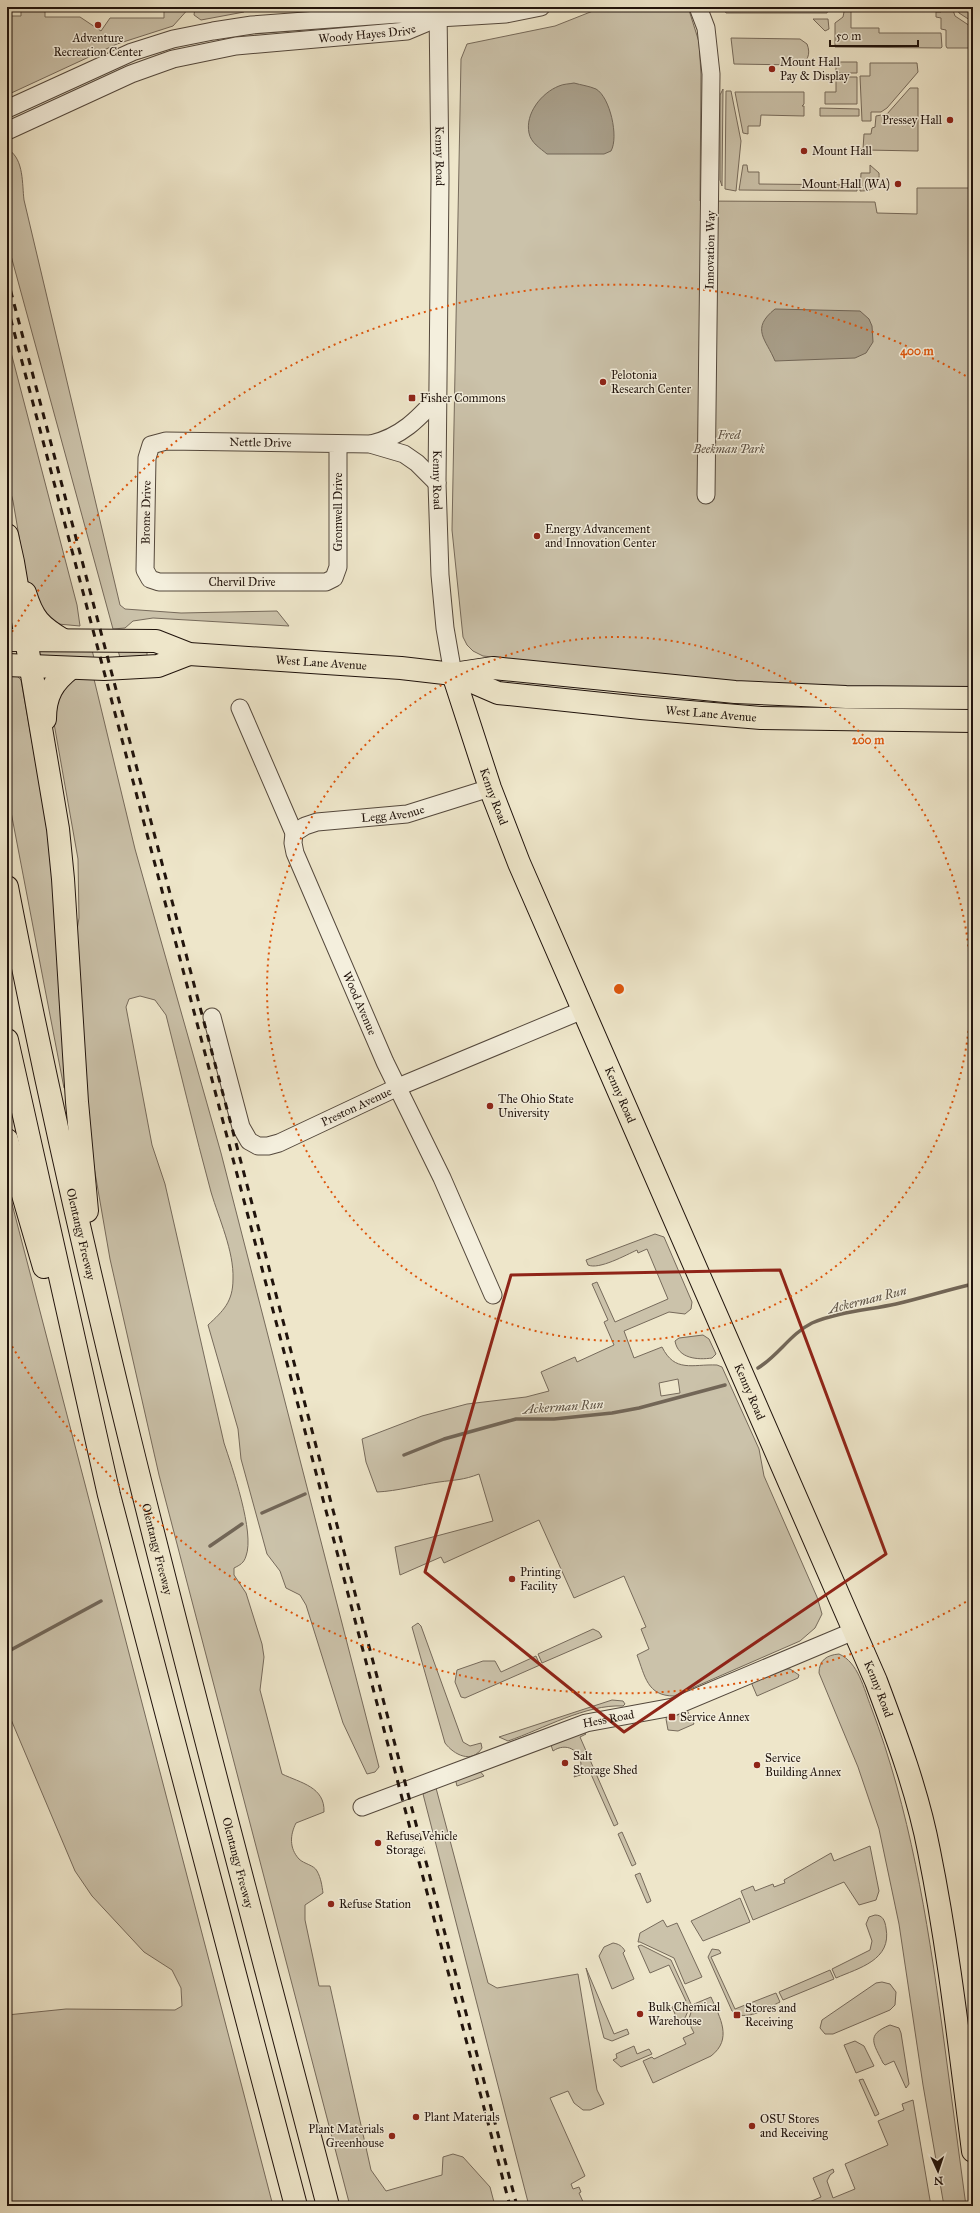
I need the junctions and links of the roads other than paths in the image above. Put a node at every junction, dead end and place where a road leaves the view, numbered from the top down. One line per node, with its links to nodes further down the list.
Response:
1 (541, 7): 3 (street)
2 (698, 7): 11 (street, Innovation Way)
3 (438, 13): 4 (street, Woody Hayes Drive); 5 (street, Woody Hayes Drive); 6 (street, Kenny Road)
4 (7, 109)
5 (7, 131)
6 (438, 397): 8 (street, Nettle Drive); 10 (street, Kenny Road)
7 (338, 444): 8 (street, Nettle Drive); 9 (street, Nettle Drive); 14 (street, Gromwell Drive)
8 (370, 444): 10 (street, Nettle Drive)
9 (151, 445): 15 (street, Brome Drive)
10 (437, 483): 22 (street, Kenny Road)
11 (706, 495)
12 (7, 535): 13 (main road)
13 (13, 562): 16 (main road); 17 (main road)
14 (334, 578): 15 (street, Chervil Drive)
15 (150, 579)
16 (16, 640): 17 (main road, West Lane Avenue); 20 (main road)
17 (63, 640): 18 (main road, West Lane Avenue)
18 (189, 654): 21 (main road, West Lane Avenue); 22 (main road, West Lane Avenue)
19 (7, 665): 20 (main road, West Lane Avenue)
20 (29, 666): 21 (main road, West Lane Avenue); 26 (main road)
21 (71, 668): 26 (main road)
22 (453, 674): 23 (main road, West Lane Avenue); 25 (main road, West Lane Avenue); 27 (main road, Kenny Road)
23 (973, 698)
24 (240, 708): 28 (street, Wood Avenue)
25 (973, 721)
26 (45, 750): 36 (main road)
27 (490, 788): 28 (street, Legg Avenue); 30 (main road, Kenny Road)
28 (294, 834): 33 (street, Wood Avenue)
29 (7, 887): 36 (main road, Olentangy Freeway)
30 (583, 1010): 33 (street, Preston Avenue); 38 (main road, Kenny Road)
31 (212, 1017): 33 (street, Preston Avenue)
32 (7, 1040): 37 (main road)
33 (398, 1086): 35 (street, Wood Avenue)
34 (7, 1140): 37 (main road)
35 (493, 1295)
36 (95, 1300): 42 (main road, Olentangy Freeway)
37 (109, 1495): 41 (main road)
38 (854, 1631): 39 (street, Hess Road); 40 (main road, Kenny Road)
39 (362, 1807)
40 (973, 2151)
41 (296, 2206)
42 (328, 2206)

